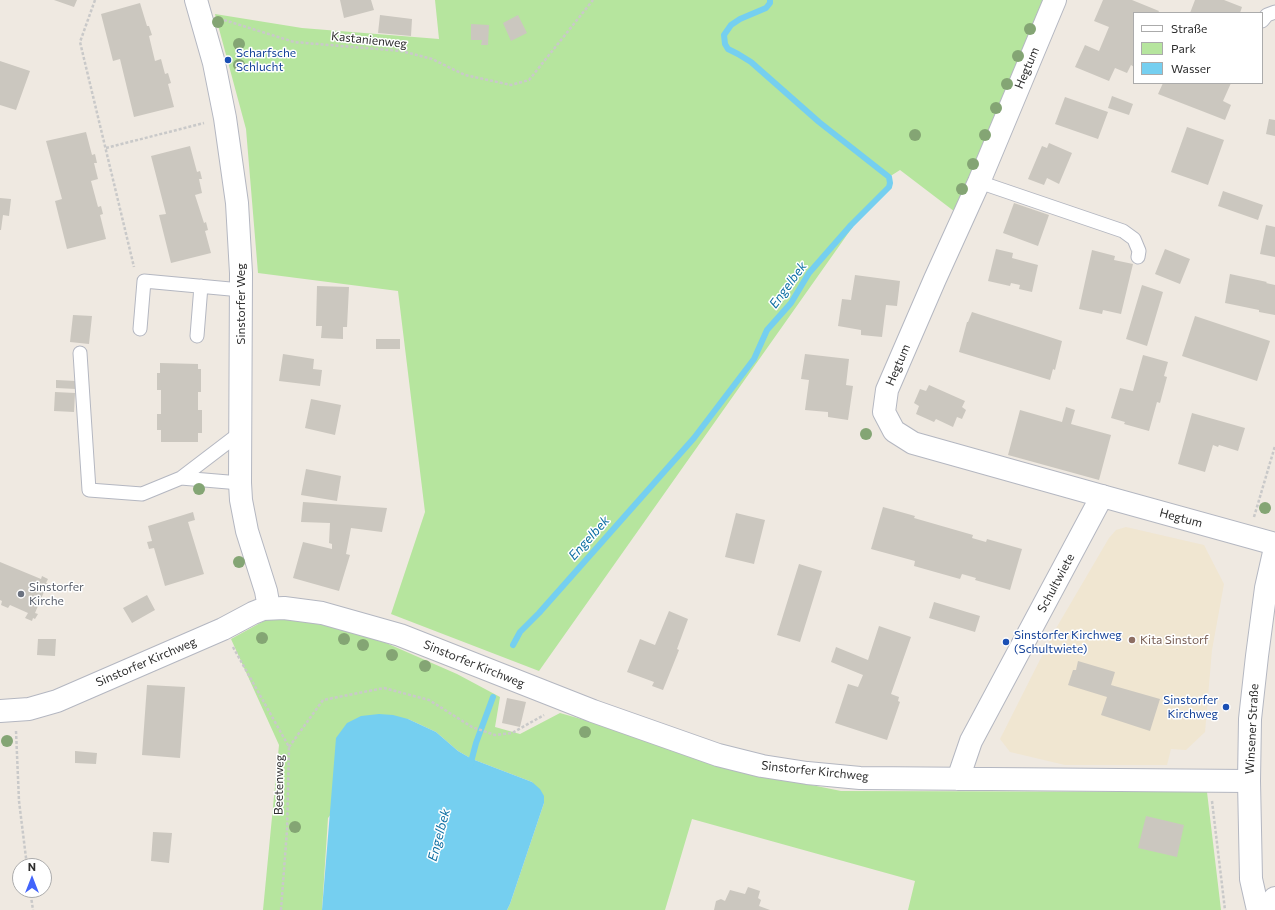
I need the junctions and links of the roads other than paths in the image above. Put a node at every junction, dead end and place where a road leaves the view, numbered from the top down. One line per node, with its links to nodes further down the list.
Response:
1 (1055, 0): 5 (street, Hegtum)
2 (197, 6): 8 (street, Sinstorfer Weg)
3 (1275, 12): 4 (lane)
4 (1263, 20)
5 (979, 182): 6 (lane); 15 (street, Hegtum)
6 (1138, 257)
7 (200, 286): 8 (lane); 9 (lane); 10 (lane)
8 (241, 290): 12 (street, Sinstorfer Weg)
9 (140, 329)
10 (197, 336)
11 (80, 353): 13 (lane)
12 (240, 433): 13 (lane); 14 (street, Sinstorfer Weg)
13 (181, 478): 14 (lane)
14 (240, 483): 18 (street, Sinstorfer Weg)
15 (1102, 496): 16 (street, Hegtum); 20 (street, Schultwiete)
16 (1275, 544)
17 (1275, 548): 21 (street, Winsener Straße)
18 (269, 608): 19 (street, Sinstorfer Kirchweg); 20 (street, Sinstorfer Kirchweg)
19 (8, 711)
20 (958, 778): 21 (street, Sinstorfer Kirchweg)
21 (1249, 781): 23 (street, Winsener Straße)
22 (1275, 898): 24 (street)
23 (1258, 910)
24 (1274, 910)

